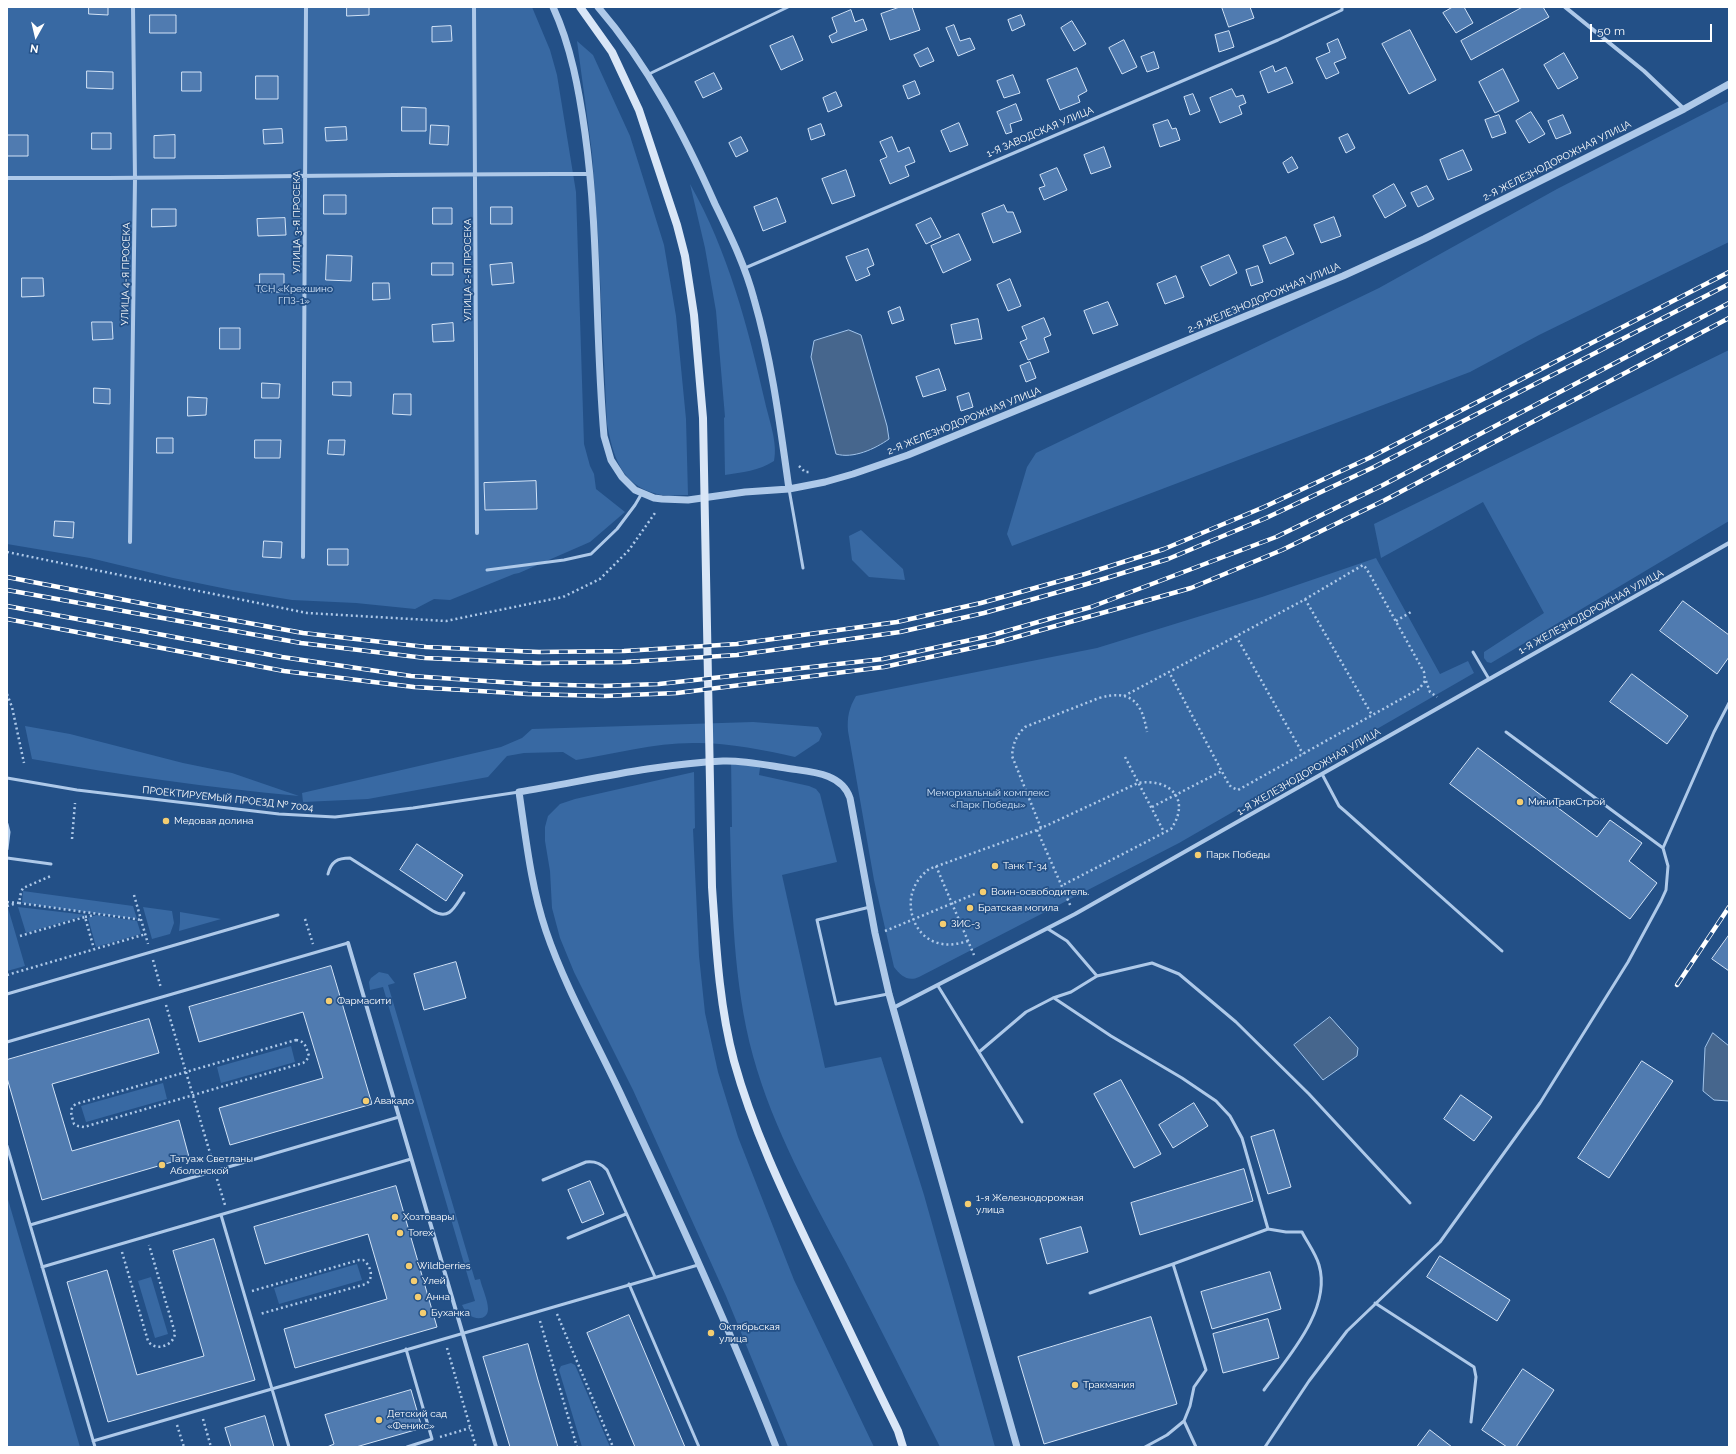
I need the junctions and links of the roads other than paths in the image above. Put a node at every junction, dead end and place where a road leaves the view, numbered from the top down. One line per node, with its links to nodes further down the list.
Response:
1 (133, 7): 17 (street, УЛИЦА 4-Я ПРОСЕКА)
2 (306, 7): 15 (street, УЛИЦА 3-Я ПРОСЕКА)
3 (474, 7): 13 (street, УЛИЦА 2-Я ПРОСЕКА)
4 (553, 7): 14 (street, 2-Я ЖЕЛЕЗНОДОРОЖНАЯ УЛИЦА)
5 (580, 7): 78 (main road)
6 (598, 7): 10 (street)
7 (788, 7): 10 (lane)
8 (1565, 7): 12 (street)
9 (1342, 9): 18 (lane, 1-Я ЗАВОДСКАЯ УЛИЦА)
10 (649, 74): 18 (street)
11 (1729, 84): 12 (street, 2-Я ЖЕЛЕЗНОДОРОЖНАЯ УЛИЦА)
12 (1684, 109): 19 (street, 2-Я ЖЕЛЕЗНОДОРОЖНАЯ УЛИЦА)
13 (476, 173): 14 (street); 15 (street); 21 (street, УЛИЦА 2-Я ПРОСЕКА)
14 (590, 174): 20 (street, 2-Я ЖЕЛЕЗНОДОРОЖНАЯ УЛИЦА)
15 (305, 176): 17 (street); 24 (street, УЛИЦА 3-Я ПРОСЕКА)
16 (7, 178): 17 (street)
17 (135, 179): 22 (street, УЛИЦА 4-Я ПРОСЕКА)
18 (745, 268): 19 (street)
19 (789, 489): 20 (street, 2-Я ЖЕЛЕЗНОДОРОЖНАЯ УЛИЦА); 25 (lane)
20 (642, 493): 26 (lane)
21 (477, 533)
22 (130, 542)
23 (1729, 543): 28 (street, 1-Я ЖЕЛЕЗНОДОРОЖНАЯ УЛИЦА)
24 (303, 557)
25 (803, 568)
26 (487, 570)
27 (1473, 652): 28 (lane)
28 (1489, 679): 31 (street, 1-Я ЖЕЛЕЗНОДОРОЖНАЯ УЛИЦА)
29 (1729, 703): 35 (lane)
30 (1506, 732): 35 (lane)
31 (1322, 774): 43 (street, 1-Я ЖЕЛЕЗНОДОРОЖНАЯ УЛИЦА); 45 (lane)
32 (7, 778): 33 (lane, ПРОЕКТИРУЕМЫЙ ПРОЕЗД № 7004)
33 (519, 792): 41 (street); 65 (street)
34 (7, 824): 36 (lane)
35 (1663, 848): 71 (lane)
36 (7, 849)
37 (7, 858): 38 (lane)
38 (51, 864)
39 (328, 874): 40 (lane)
40 (464, 893)
41 (870, 907): 49 (street); 49 (lane)
42 (278, 915): 48 (lane)
43 (1048, 929): 46 (lane); 47 (street, 1-Я ЖЕЛЕЗНОДОРОЖНАЯ УЛИЦА)
44 (348, 943): 52 (lane); 54 (street)
45 (1502, 951)
46 (1097, 976): 50 (lane); 59 (lane)
47 (938, 986): 51 (street, 1-Я ЖЕЛЕЗНОДОРОЖНАЯ УЛИЦА); 53 (lane)
48 (7, 994)
49 (889, 994): 51 (street)
50 (1053, 998): 53 (lane); 63 (lane)
51 (893, 1008): 88 (street)
52 (7, 1042)
53 (979, 1052): 55 (lane)
54 (399, 1117): 57 (street); 62 (lane)
55 (1022, 1122)
56 (7, 1146): 62 (lane)
57 (411, 1159): 61 (lane); 72 (street)
58 (543, 1180): 60 (lane)
59 (1410, 1204)
60 (626, 1214): 64 (lane); 68 (lane)
61 (221, 1215): 67 (lane); 74 (lane)
62 (30, 1225): 67 (lane)
63 (1268, 1229): 66 (lane); 75 (lane)
64 (568, 1238)
65 (700, 1264): 68 (lane); 85 (street)
66 (1173, 1264): 70 (lane); 76 (lane)
67 (42, 1267): 79 (lane)
68 (655, 1277): 69 (lane)
69 (629, 1284): 72 (lane); 84 (lane)
70 (1090, 1292)
71 (1375, 1303): 77 (lane); 91 (lane)
72 (462, 1333): 73 (lane); 83 (street)
73 (406, 1349): 74 (lane); 82 (lane)
74 (272, 1388): 79 (lane); 81 (lane)
75 (1264, 1390)
76 (1184, 1421): 89 (lane); 90 (lane)
77 (1471, 1422)
78 (898, 1431): 86 (main road); 87 (main road)
79 (93, 1441): 80 (lane)
80 (95, 1447)
81 (289, 1447)
82 (407, 1447)
83 (496, 1447)
84 (699, 1447)
85 (776, 1447)
86 (903, 1447)
87 (909, 1447)
88 (1016, 1447)
89 (1145, 1447)
90 (1196, 1447)
91 (1265, 1447)

